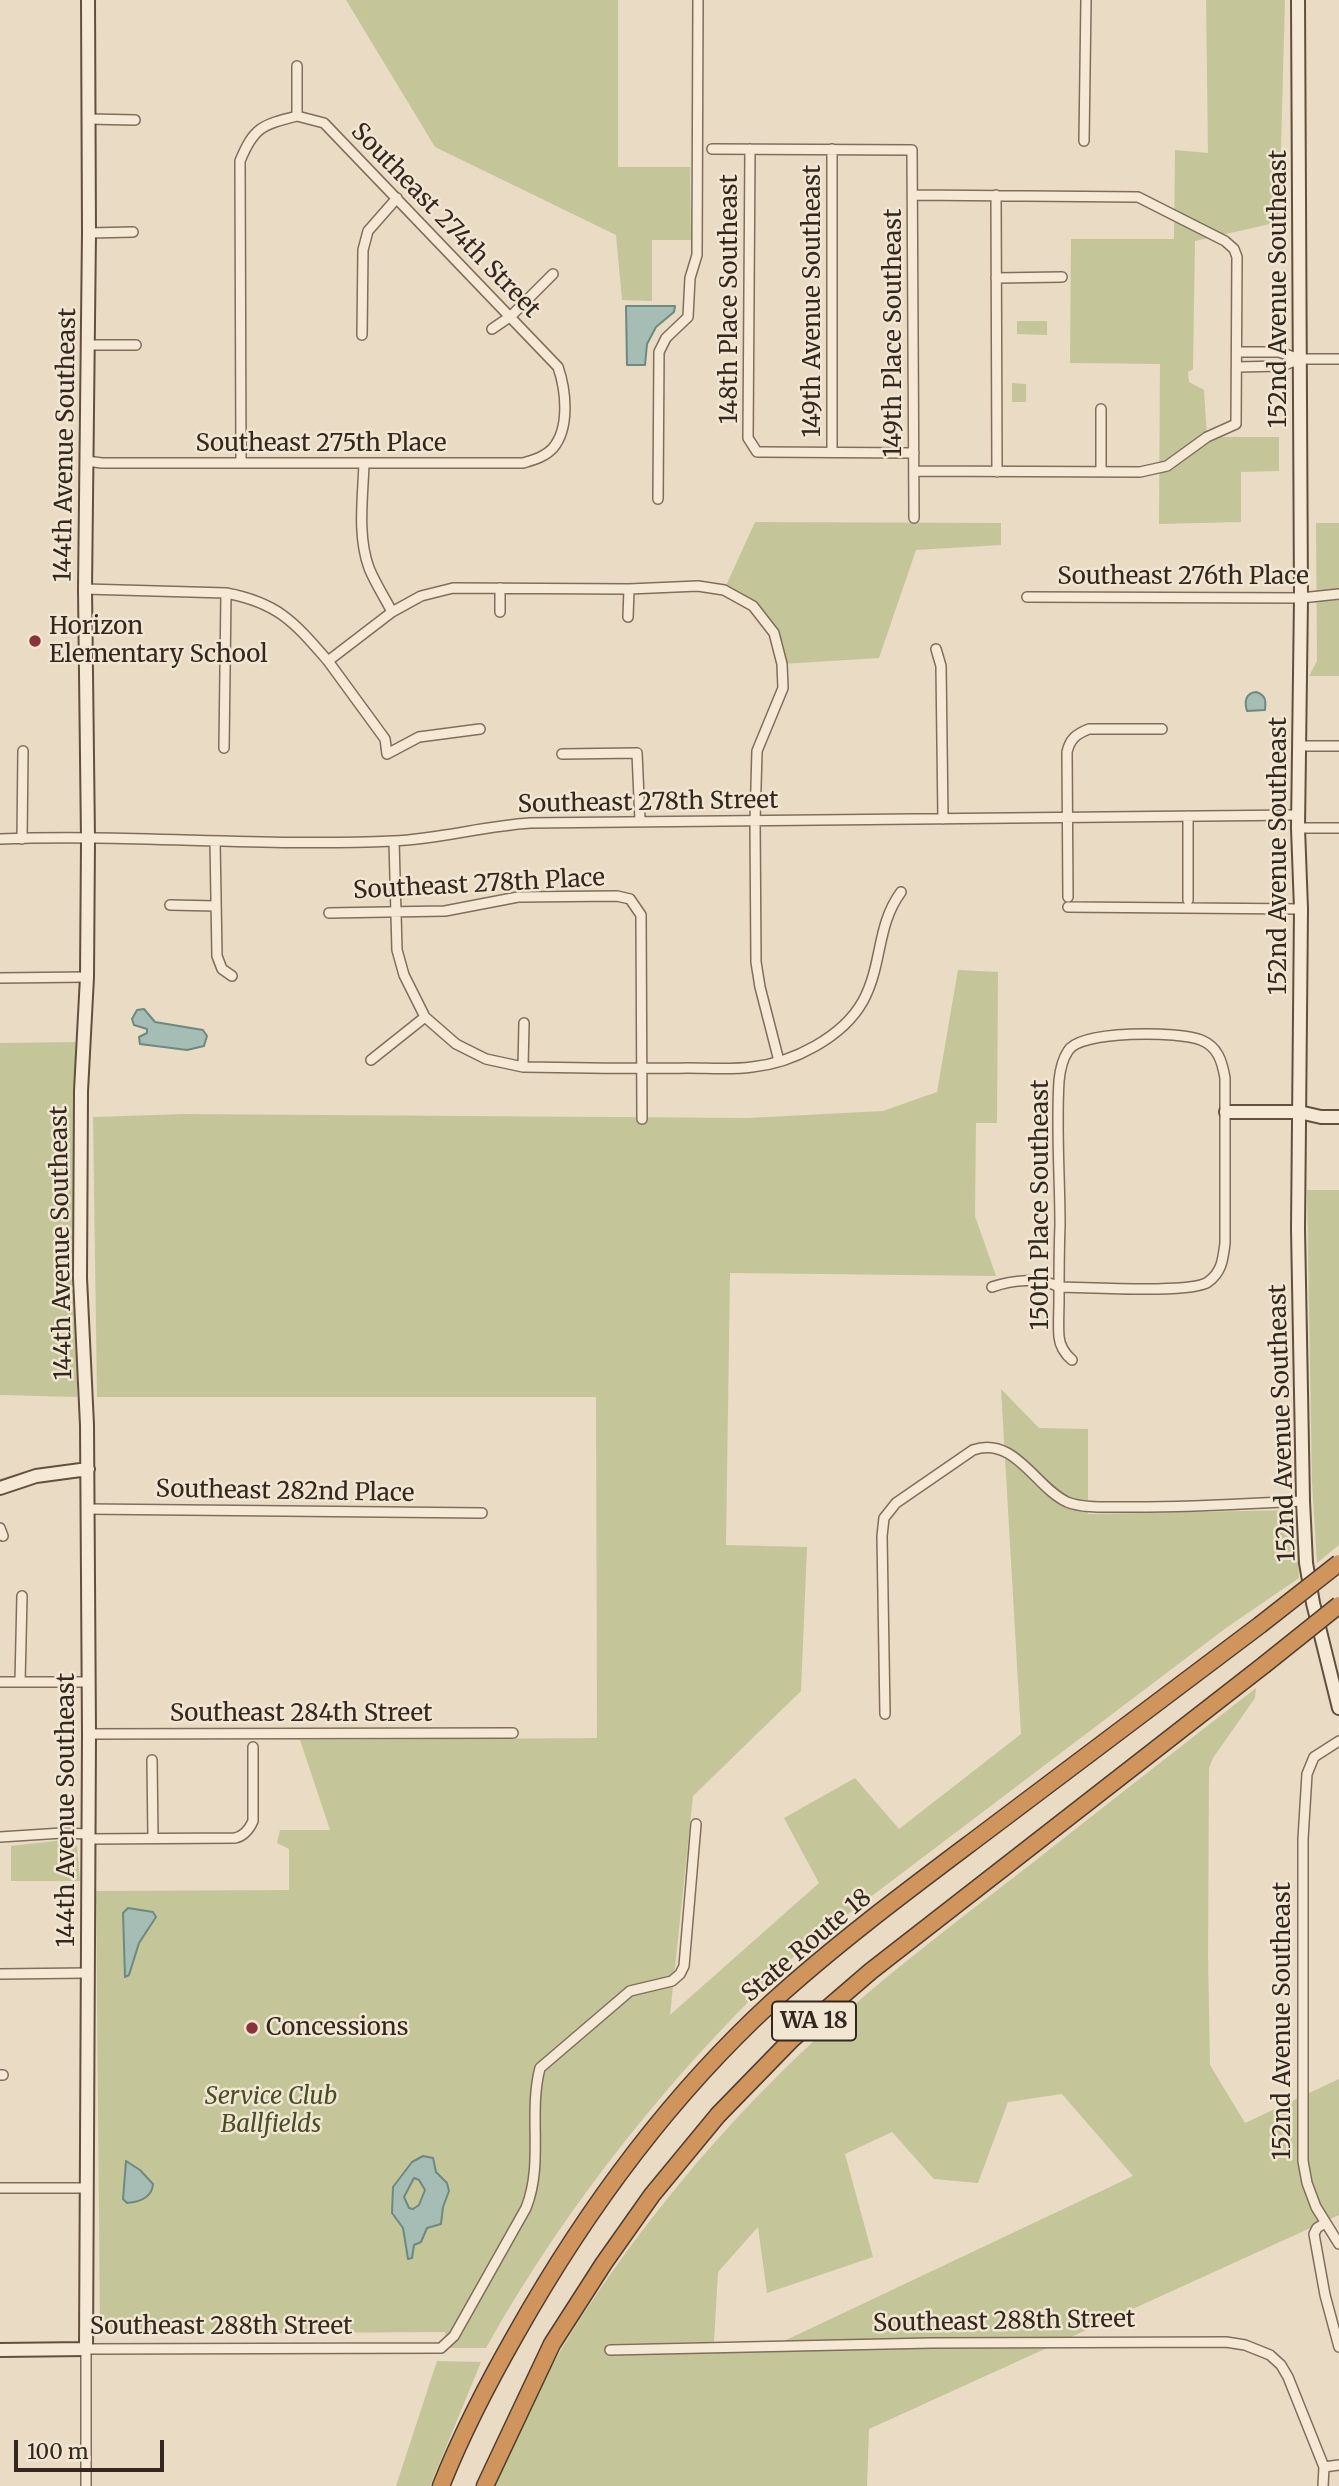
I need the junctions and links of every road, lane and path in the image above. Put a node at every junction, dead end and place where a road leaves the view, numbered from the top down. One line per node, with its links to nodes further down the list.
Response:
1 (88, 0): 7 (street, 144th Avenue Southeast)
2 (698, 0): 40 (street)
3 (1086, 0): 9 (street)
4 (1298, 0): 27 (street, 152nd Avenue Southeast)
5 (297, 66): 6 (street)
6 (297, 116): 15 (street, Southeast 274th Street); 35 (street)
7 (89, 119): 8 (street); 17 (street, 144th Avenue Southeast)
8 (135, 120)
9 (1084, 141)
10 (712, 149): 11 (street)
11 (750, 149): 12 (street); 32 (street, 148th Place Southeast)
12 (832, 149): 13 (street, 149th Place Southeast); 32 (street, 149th Avenue Southeast)
13 (914, 195): 14 (street); 33 (street, 149th Place Southeast)
14 (996, 195): 20 (street); 26 (street)
15 (397, 198): 21 (street, Southeast 274th Street); 23 (street)
16 (133, 232): 17 (street)
17 (89, 233): 24 (street, 144th Avenue Southeast)
18 (553, 274): 21 (street)
19 (1062, 277): 20 (street)
20 (996, 278): 38 (street)
21 (511, 316): 22 (street); 31 (street, Southeast 274th Street)
22 (492, 329)
23 (362, 335)
24 (88, 345): 25 (street); 34 (street, 144th Avenue Southeast)
25 (136, 345)
26 (1237, 352): 27 (street); 29 (street)
27 (1300, 359): 28 (street); 29 (street); 48 (street, 152nd Avenue Southeast)
28 (1339, 359)
29 (1237, 367): 39 (street)
30 (1101, 409): 39 (street)
31 (553, 447): 36 (street, Southeast 275th Place)
32 (832, 452): 33 (street)
33 (914, 453): 37 (street, 149th Place Southeast)
34 (86, 461): 35 (street, Southeast 275th Place); 43 (street, 144th Avenue Southeast)
35 (241, 463): 36 (street, Southeast 275th Place)
36 (364, 463): 49 (street)
37 (914, 471): 38 (street); 41 (street, 149th Place Southeast)
38 (997, 472): 39 (street)
39 (1101, 472)
40 (657, 499)
41 (914, 517)
42 (500, 588): 44 (street); 49 (street); 50 (street)
43 (85, 589): 45 (street); 70 (street, 144th Avenue Southeast)
44 (629, 589): 51 (street); 65 (street)
45 (226, 593): 53 (street); 58 (street)
46 (1339, 594): 48 (street, Southeast 276th Place)
47 (1027, 597): 48 (street, Southeast 276th Place)
48 (1301, 598): 56 (street, 152nd Avenue Southeast)
49 (392, 612): 53 (street)
50 (500, 612)
51 (628, 617)
52 (936, 649): 63 (street)
53 (328, 661): 54 (street)
54 (480, 729)
55 (1162, 729): 62 (street)
56 (1300, 746): 57 (street); 66 (street, 152nd Avenue Southeast)
57 (1339, 746)
58 (224, 748)
59 (23, 751): 69 (street)
60 (562, 754): 64 (street)
61 (1188, 816): 62 (street, Southeast 278th Street); 66 (street, Southeast 278th Street); 74 (street)
62 (1066, 817): 63 (street, Southeast 278th Street); 77 (street)
63 (943, 819): 65 (street, Southeast 278th Street)
64 (640, 821): 65 (street, Southeast 278th Street); 72 (street, Southeast 278th Street)
65 (755, 821): 86 (street)
66 (1299, 821): 67 (street, Southeast 278th Street); 77 (street, 152nd Avenue Southeast)
67 (1339, 828)
68 (0, 839): 69 (street, Southeast 278th Street)
69 (22, 839): 70 (street, Southeast 278th Street)
70 (88, 840): 71 (street, Southeast 278th Street); 81 (street, 144th Avenue Southeast)
71 (215, 841): 72 (street, Southeast 278th Street); 76 (street)
72 (394, 841): 78 (street)
73 (901, 891): 86 (street)
74 (1188, 900)
75 (170, 905): 76 (street)
76 (216, 906): 80 (street)
77 (1301, 909): 90 (street, 152nd Avenue Southeast)
78 (396, 912): 79 (street, Southeast 278th Place); 83 (street); 88 (street, Southeast 278th Place)
79 (330, 913)
80 (232, 976)
81 (87, 977): 82 (street); 96 (street, 144th Avenue Southeast)
82 (0, 978)
83 (425, 1017): 85 (street); 87 (street)
84 (524, 1023): 87 (street)
85 (371, 1060)
86 (779, 1061): 88 (street)
87 (523, 1068): 88 (street)
88 (641, 1069): 92 (street)
89 (1226, 1112): 90 (street); 94 (street); 94 (street, 150th Place Southeast)
90 (1299, 1112): 91 (street); 98 (street, 152nd Avenue Southeast)
91 (1339, 1117)
92 (642, 1119)
93 (992, 1287): 94 (street)
94 (1059, 1287): 95 (street, 150th Place Southeast)
95 (1072, 1360)
96 (88, 1469): 97 (street); 99 (street, 144th Avenue Southeast)
97 (0, 1488)
98 (1303, 1501): 107 (street, 152nd Avenue Southeast); 108 (street)
99 (88, 1509): 100 (street, Southeast 282nd Place); 106 (street, 144th Avenue Southeast)
100 (482, 1513)
101 (1339, 1563): 131 (highway, State Route 18 / WA 18, bridge)
102 (22, 1596): 105 (street)
103 (1339, 1605): 132 (highway, WA 18, bridge)
104 (0, 1682): 105 (street)
105 (20, 1682): 106 (street)
106 (88, 1682): 110 (street, 144th Avenue Southeast)
107 (1339, 1708)
108 (885, 1714)
109 (513, 1733): 110 (street, Southeast 284th Street)
110 (89, 1734): 115 (street, 144th Avenue Southeast)
111 (1339, 1741): 122 (street, 152nd Avenue Southeast)
112 (253, 1746): 117 (street)
113 (152, 1760): 117 (street)
114 (696, 1824): 125 (street, Southeast 288th Street)
115 (88, 1836): 116 (street); 117 (street); 118 (street, 144th Avenue Southeast)
116 (0, 1837)
117 (153, 1838)
118 (87, 1973): 119 (street); 121 (street, 144th Avenue Southeast)
119 (0, 1974)
120 (0, 2188): 121 (street)
121 (87, 2188): 125 (street, 144th Avenue Southeast)
122 (1325, 2223): 123 (street, 152nd Avenue Southeast); 124 (street)
123 (1339, 2244)
124 (1339, 2347)
125 (86, 2349): 126 (street, Southeast 288th Street); 130 (street, 144th Avenue Southeast)
126 (0, 2350)
127 (610, 2350): 129 (street, Southeast 288th Street)
128 (1339, 2465): 129 (street)
129 (1324, 2467): 133 (street)
130 (86, 2486)
131 (441, 2486)
132 (485, 2486)
133 (1323, 2486)

